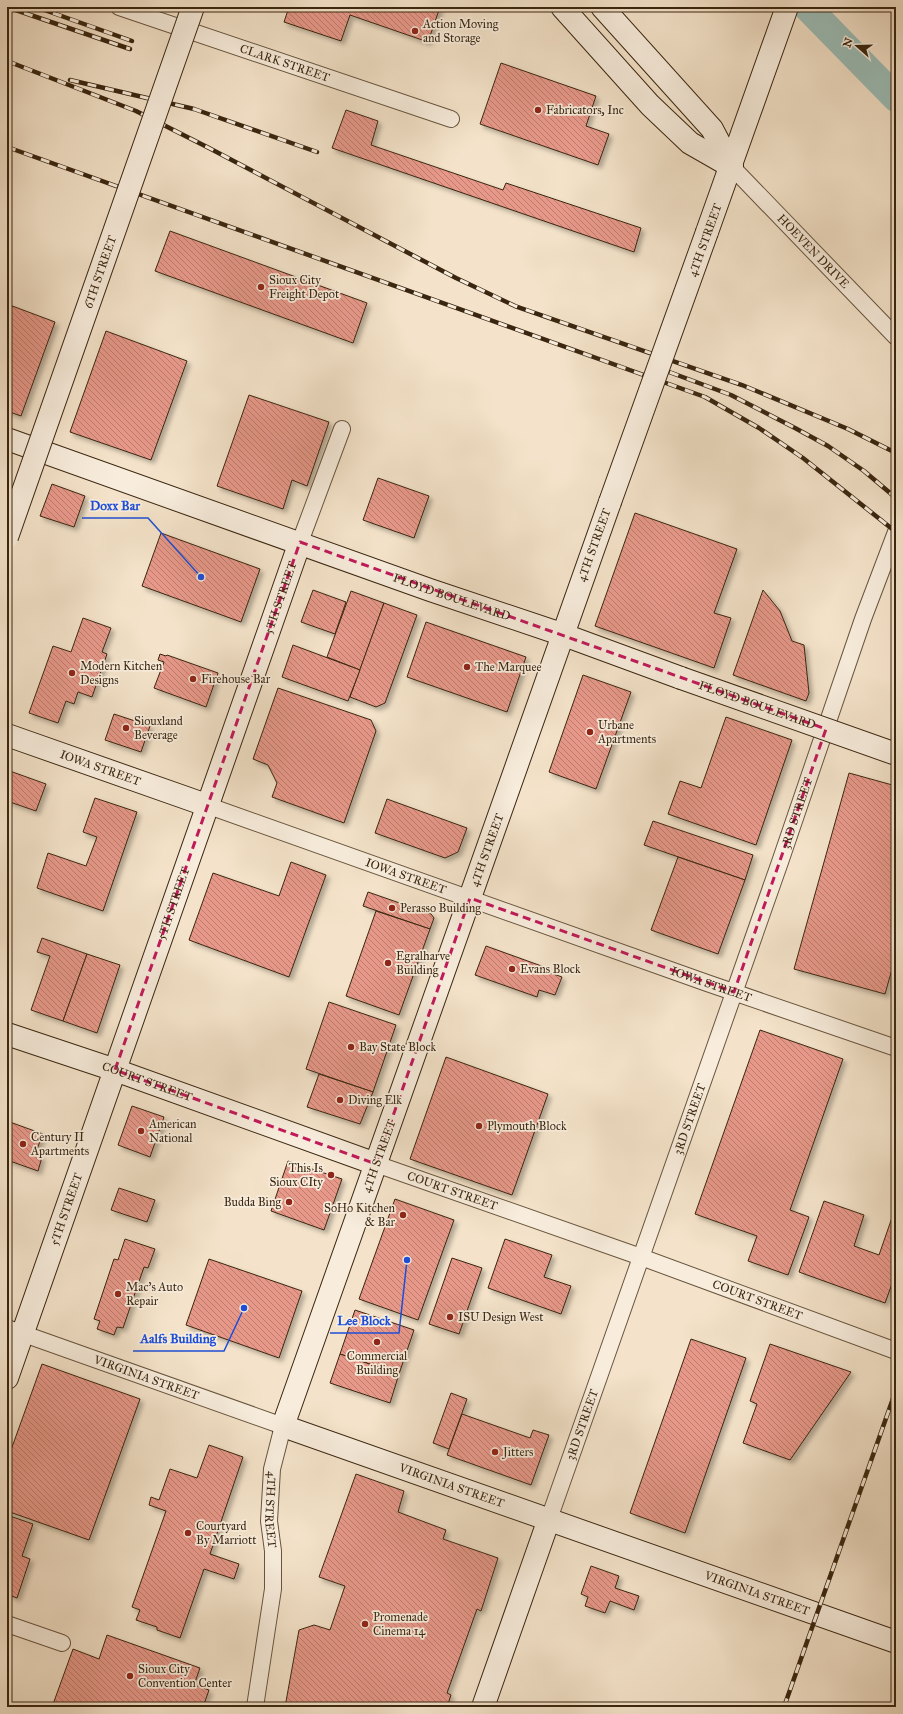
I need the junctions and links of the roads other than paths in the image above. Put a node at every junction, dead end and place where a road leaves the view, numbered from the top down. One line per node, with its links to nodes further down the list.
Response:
1 (119, 7): 6 (street, CLARK STREET)
2 (193, 7): 12 (main road, 6TH STREET, bridge)
3 (562, 7): 7 (main road, HOEVEN DRIVE)
4 (602, 7): 7 (main road, HOEVEN DRIVE)
5 (787, 7): 7 (main road, 4TH STREET)
6 (451, 118)
7 (732, 167): 8 (street, HOEVEN DRIVE); 14 (main road, 4TH STREET, bridge)
8 (896, 336)
9 (342, 429): 13 (street, 5TH STREET)
10 (7, 439): 13 (main road, FLOYD BOULEVARD)
11 (896, 532): 19 (street, 3RD STREET)
12 (7, 537)
13 (300, 542): 14 (main road, FLOYD BOULEVARD); 17 (main road, 5TH STREET)
14 (564, 634): 16 (main road, FLOYD BOULEVARD, bridge); 18 (main road, 4TH STREET)
15 (7, 735): 17 (main road, IOWA STREET)
16 (896, 754)
17 (209, 806): 18 (street, IOWA STREET); 22 (main road, 5TH STREET)
18 (470, 898): 19 (street, IOWA STREET); 23 (main road, 4TH STREET)
19 (734, 992): 21 (street, IOWA STREET); 24 (street, 3RD STREET)
20 (7, 1034): 22 (main road, COURT STREET)
21 (896, 1048)
22 (115, 1070): 23 (main road, COURT STREET); 25 (main road, 5TH STREET)
23 (376, 1164): 24 (street, COURT STREET); 28 (main road, 4TH STREET)
24 (641, 1257): 26 (street, COURT STREET); 29 (street, 3RD STREET)
25 (15, 1331): 27 (main road, 5TH STREET); 28 (street, VIRGINIA STREET)
26 (896, 1351)
27 (7, 1378)
28 (283, 1426): 29 (main road, VIRGINIA STREET); 33 (street, 4TH STREET)
29 (549, 1519): 31 (main road, VIRGINIA STREET); 34 (main road, 3RD STREET)
30 (7, 1624): 32 (street)
31 (896, 1642)
32 (62, 1643)
33 (255, 1707)
34 (483, 1707)

